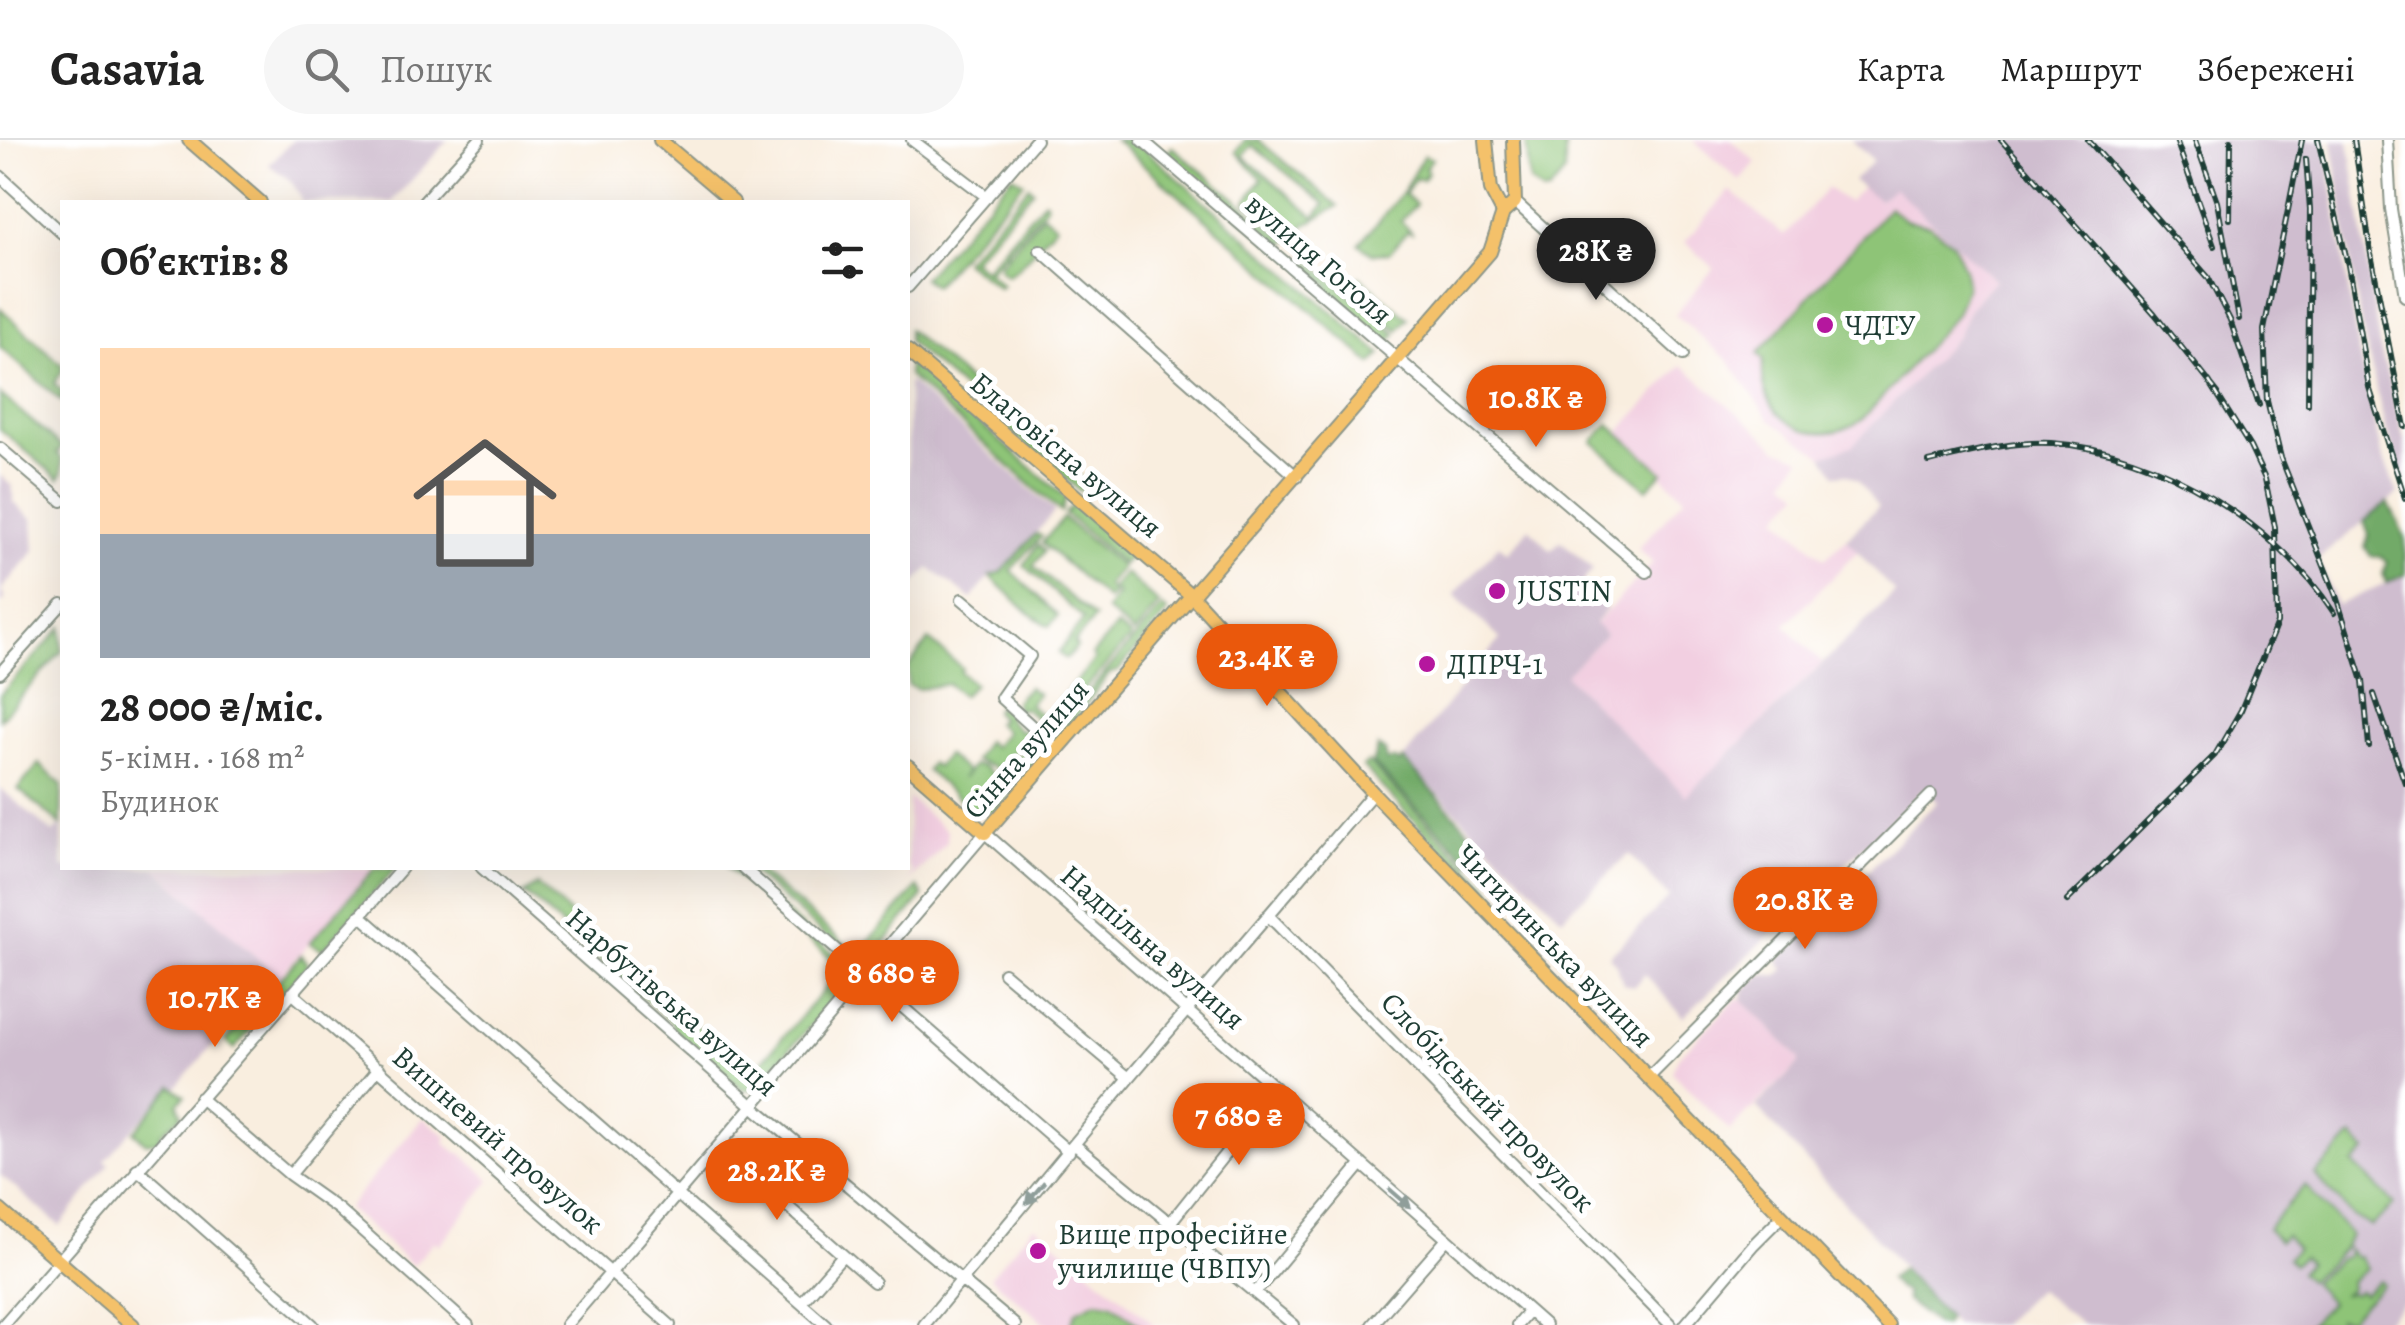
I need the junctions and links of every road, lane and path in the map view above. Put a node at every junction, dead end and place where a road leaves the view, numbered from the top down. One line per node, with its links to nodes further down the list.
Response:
1 (188, 140): 12 (main road)
2 (479, 140): 13 (street)
3 (660, 140): 14 (main road)
4 (912, 140): 11 (street)
5 (1036, 140): 11 (street)
6 (1142, 140): 23 (street, вулиця Гоголя)
7 (1486, 140): 16 (main road)
8 (1513, 140): 15 (main road)
9 (2386, 140): 20 (street)
10 (0, 176): 17 (street)
11 (987, 197): 19 (street)
12 (258, 200)
13 (425, 200)
14 (731, 200)
15 (1516, 202): 16 (main road, Сінна вулиця); 22 (street)
16 (1504, 213): 23 (main road, Сінна вулиця)
17 (60, 231)
18 (1040, 250): 25 (street)
19 (910, 285)
20 (2405, 296)
21 (910, 354): 28 (main road, Благовісна вулиця)
22 (1683, 355)
23 (1398, 359): 25 (main road, Сінна вулиця); 27 (street, вулиця Гоголя)
24 (0, 448): 26 (street)
25 (1296, 477): 28 (main road, Сінна вулиця)
26 (60, 499)
27 (1647, 572)
28 (1193, 597): 32 (main road, Сінна вулиця); 34 (main road, Чигиринська вулиця)
29 (962, 599): 32 (street)
30 (60, 606): 31 (street)
31 (0, 673)
32 (1058, 750): 36 (main road, Сінна вулиця)
33 (910, 768): 36 (main road, Надпільна вулиця)
34 (1373, 793): 40 (street); 48 (main road, Чигиринська вулиця)
35 (1932, 795): 48 (street)
36 (985, 834): 43 (street, Сінна вулиця); 45 (street, Надпільна вулиця)
37 (400, 870): 41 (street)
38 (484, 870): 51 (street, Нарбутівська вулиця)
39 (746, 870): 43 (street)
40 (1268, 914): 45 (street); 83 (street, Слобідський провулок)
41 (360, 915): 44 (street); 57 (street)
42 (1004, 973): 47 (street)
43 (865, 974): 51 (street, Сінна вулиця); 53 (street)
44 (292, 993): 46 (street, Вишневий провулок); 50 (street)
45 (1187, 1011): 47 (street); 49 (street, Надпільна вулиця)
46 (379, 1068): 56 (street); 64 (street, Вишневий провулок)
47 (1129, 1078): 53 (street)
48 (1648, 1078): 59 (main road, Чигиринська вулиця)
49 (1277, 1089): 54 (street, Надпільна вулиця); 60 (street)
50 (200, 1098): 55 (street); 56 (street)
51 (753, 1106): 52 (street, Сінна вулиця); 65 (street, Нарбутівська вулиця)
52 (719, 1146): 57 (street, Сінна вулиця); 62 (street)
53 (1072, 1148): 60 (street); 65 (street, one-way to 65)
54 (1362, 1164): 61 (street, Надпільна вулиця, one-way to 61); 67 (street)
55 (137, 1169): 63 (street); 72 (street)
56 (290, 1176): 73 (street)
57 (677, 1194): 64 (street, Сінна вулиця); 68 (street)
58 (0, 1210): 63 (main road)
59 (1782, 1216): 84 (street); 85 (main road, Чигиринська вулиця)
60 (1170, 1223): 67 (street)
61 (1447, 1239): 69 (street, Надпільна вулиця); 80 (street)
62 (843, 1256): 66 (street); 68 (street)
63 (58, 1260): 70 (street); 71 (main road)
64 (610, 1273): 74 (street, Сінна вулиця); 75 (street, Вишневий провулок)
65 (961, 1280): 77 (street); 78 (street, Нарбутівська вулиця)
66 (874, 1282)
67 (1255, 1293): 79 (street)
68 (801, 1304): 76 (street)
69 (1529, 1311): 81 (street); 82 (street, Надпільна вулиця)
70 (3, 1325)
71 (133, 1325)
72 (313, 1325)
73 (468, 1325)
74 (566, 1325)
75 (670, 1325)
76 (826, 1325)
77 (924, 1325)
78 (1015, 1325)
79 (1294, 1325)
80 (1372, 1325)
81 (1518, 1325)
82 (1545, 1325)
83 (1671, 1325)
84 (1684, 1325)
85 (1888, 1325)

